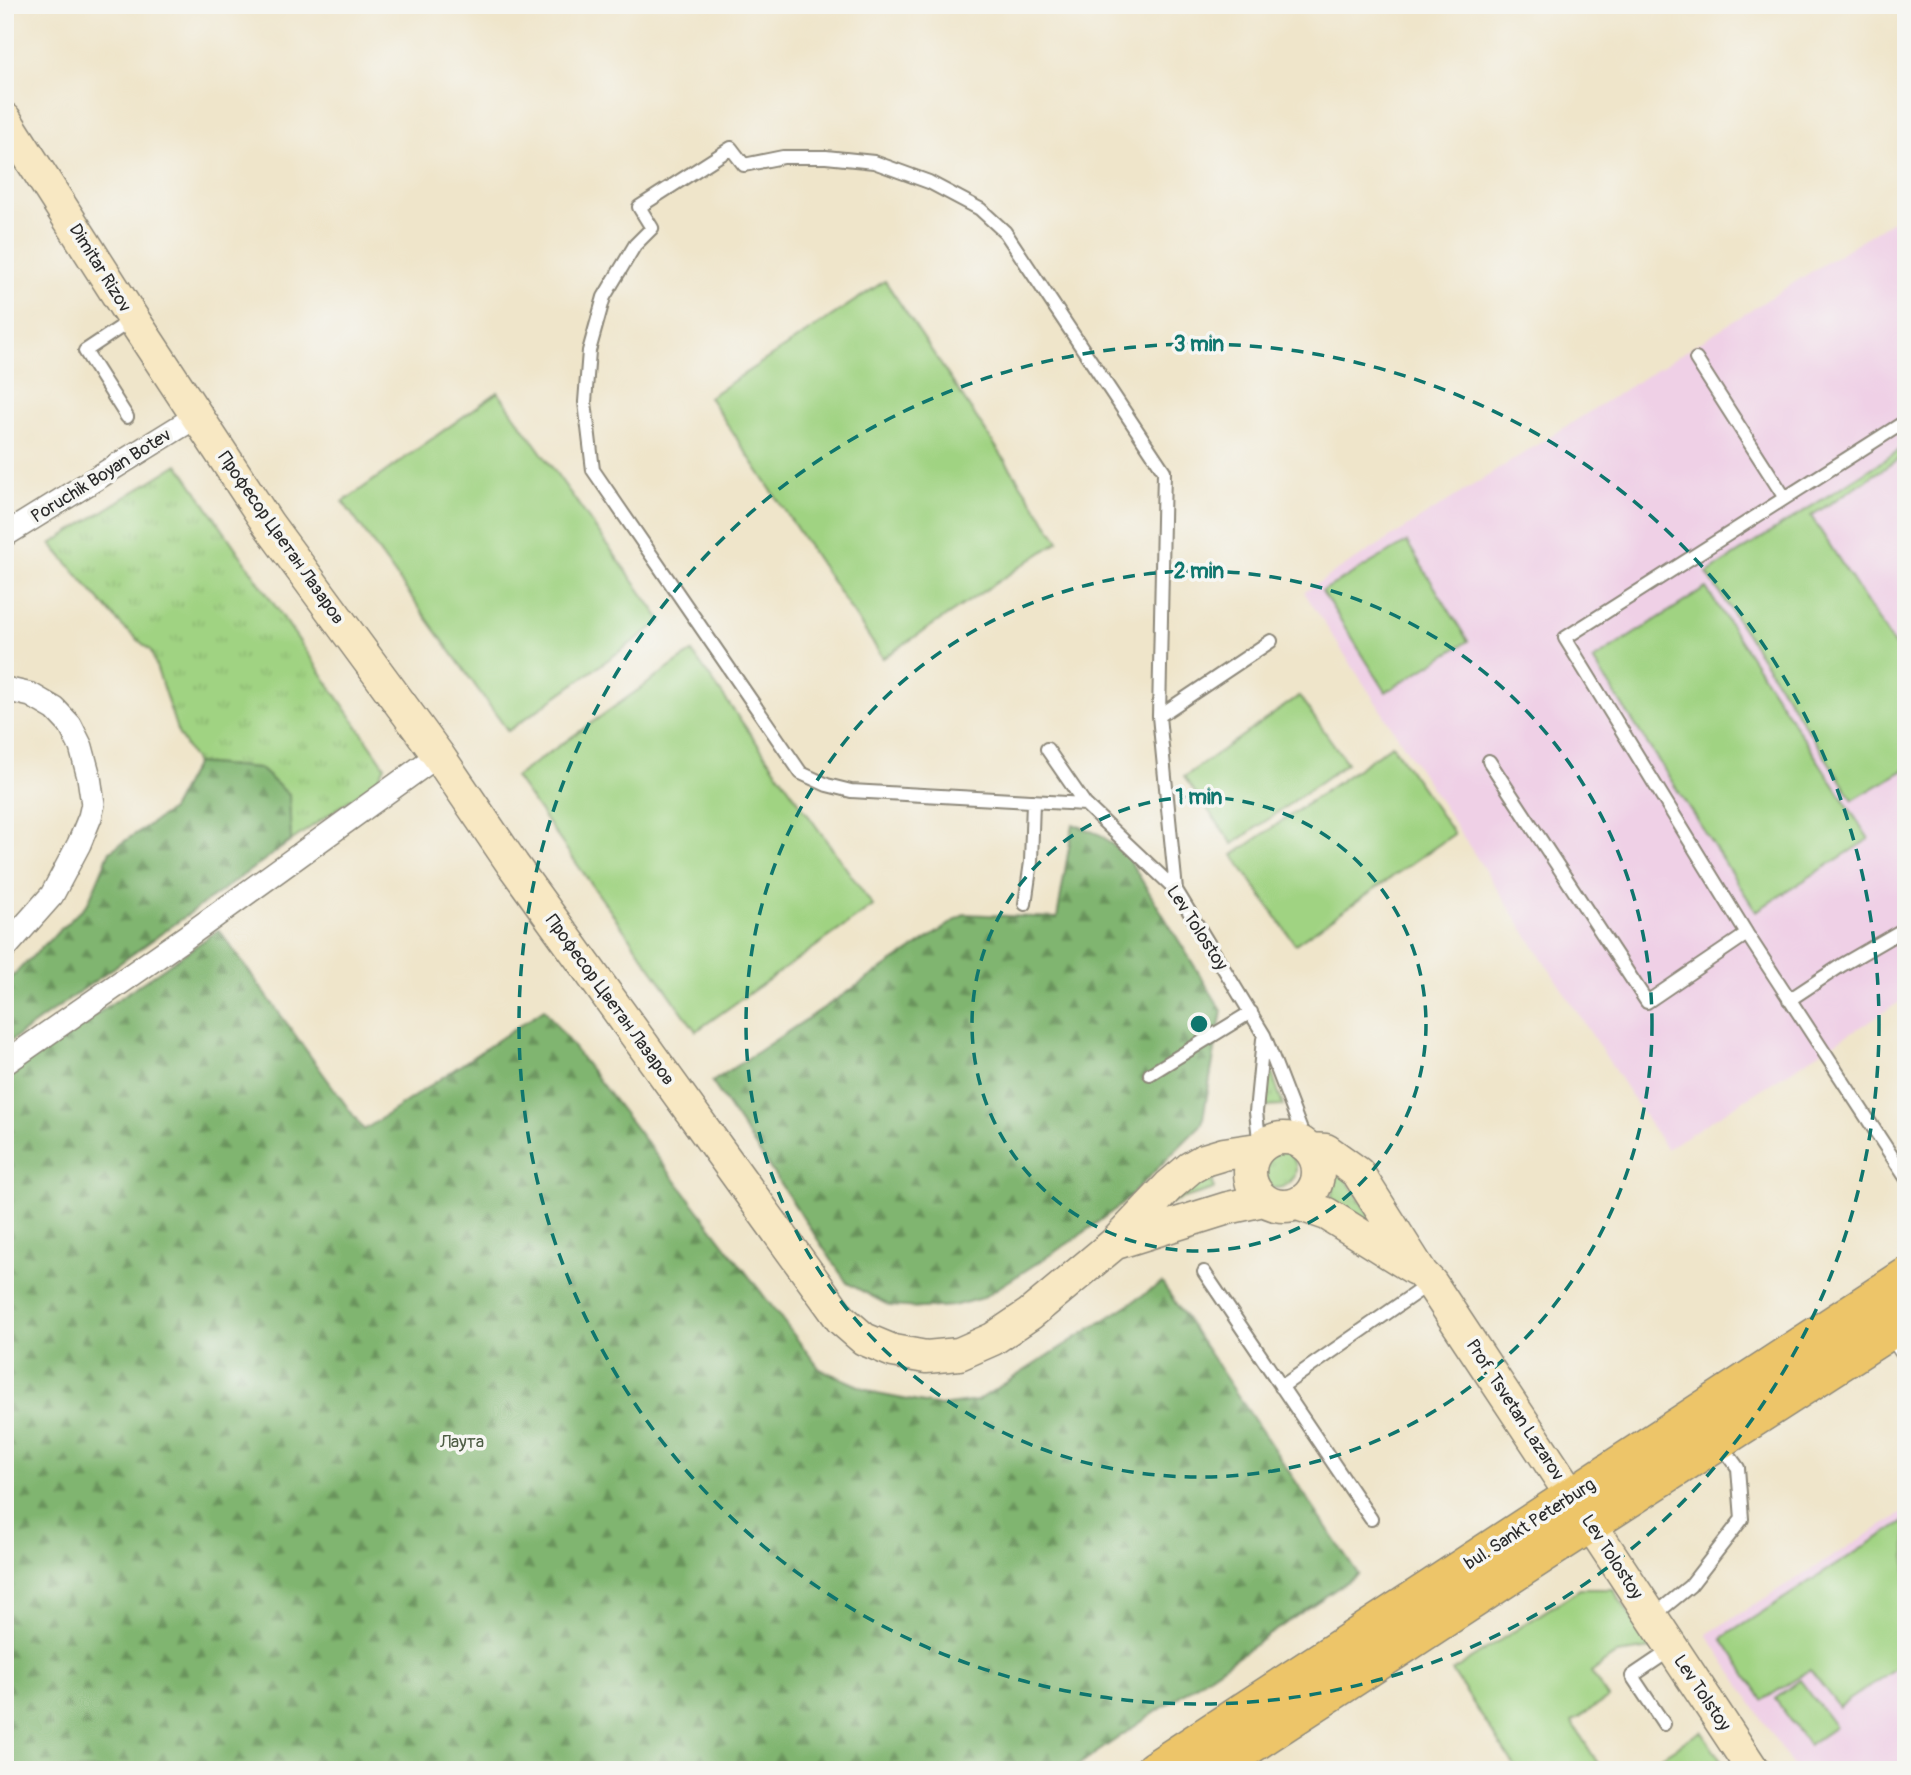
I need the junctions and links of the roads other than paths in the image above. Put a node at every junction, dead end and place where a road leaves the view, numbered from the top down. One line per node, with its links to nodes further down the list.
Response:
1 (5, 119): 2 (street, Dimitar Rizov)
2 (133, 319): 4 (lane); 5 (street, Dimitar Rizov)
3 (1696, 359): 7 (lane)
4 (127, 416)
5 (197, 416): 8 (street, Poruchik Boyan Botev); 13 (street, Професор Цветан Лазаров)
6 (1906, 421): 7 (lane)
7 (1785, 498): 20 (lane)
8 (5, 535)
9 (1271, 641): 11 (lane)
10 (5, 690): 21 (street)
11 (1159, 716): 15 (lane); 17 (lane)
12 (1047, 749): 16 (lane, Lev Tolostoy)
13 (438, 755): 25 (street); 32 (street, Професор Цветан Лазаров)
14 (1489, 761): 20 (lane)
15 (1032, 801): 16 (lane); 18 (lane)
16 (1085, 804): 17 (lane, Lev Tolostoy)
17 (1177, 890): 23 (lane, Lev Tolostoy)
18 (1026, 904)
19 (1906, 928): 22 (lane)
20 (1747, 934): 22 (lane)
21 (5, 948)
22 (1789, 1000): 29 (lane)
23 (1251, 1012): 24 (lane, Lev Tolostoy); 26 (lane)
24 (1264, 1035): 27 (lane, Lev Tolostoy); 28 (lane)
25 (5, 1063)
26 (1150, 1074)
27 (1308, 1148): 28 (street); 31 (street); 35 (street)
28 (1259, 1149): 30 (street); 32 (street, Професор Цветан Лазаров)
29 (1906, 1178)
30 (1264, 1200): 31 (street); 32 (street, Професор Цветан Лазаров)
31 (1298, 1204): 35 (street)
32 (1115, 1243)
33 (1203, 1272): 37 (lane)
34 (1906, 1277): 39 (main road, bul. Sankt Peterburg)
35 (1426, 1278): 37 (lane); 39 (street, Prof. Tsvetan Lazarov)
36 (1901, 1334): 38 (main road, bul. Sankt Peterburg)
37 (1281, 1387): 40 (lane)
38 (1718, 1441): 39 (main road, bul. Sankt Peterburg); 41 (lane)
39 (1581, 1510): 41 (street, Lev Tolostoy); 44 (main road, bul. Sankt Peterburg); 45 (main road, bul. Sankt Peterburg)
40 (1371, 1519)
41 (1651, 1617): 42 (street, Lev Tolstoy)
42 (1673, 1649): 43 (lane); 46 (street, Lev Tolstoy)
43 (1664, 1724)
44 (1154, 1770)
45 (1212, 1770)
46 (1753, 1770)

